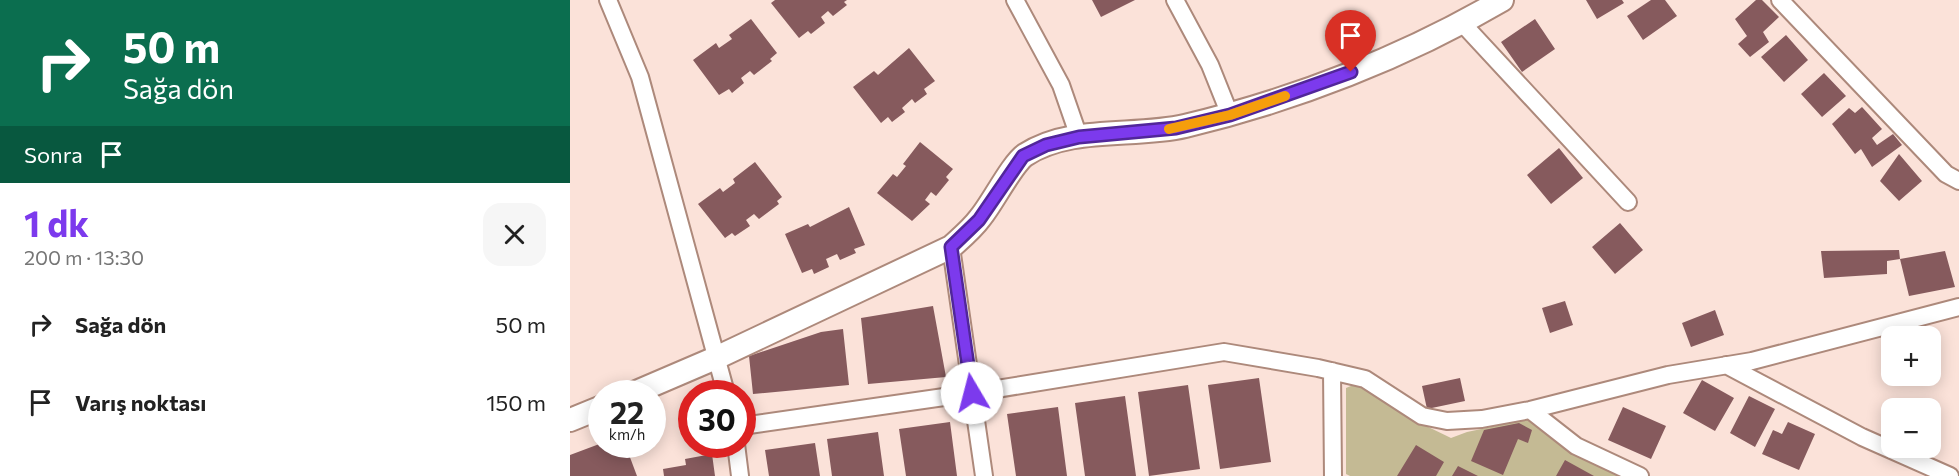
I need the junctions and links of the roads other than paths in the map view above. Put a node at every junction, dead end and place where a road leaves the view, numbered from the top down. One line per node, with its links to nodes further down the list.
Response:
1 (608, 0): 13 (street)
2 (1015, 0): 8 (street)
3 (1174, 0): 7 (street)
4 (1502, 0): 6 (street)
5 (1780, 0): 9 (street)
6 (1462, 23): 7 (street); 10 (street)
7 (1230, 115): 8 (street)
8 (1079, 137): 11 (street)
9 (1959, 181)
10 (1628, 202)
11 (951, 247): 13 (street); 18 (street)
12 (1959, 307): 14 (street)
13 (718, 357): 16 (street); 17 (street)
14 (1726, 365): 19 (street); 28 (street)
15 (1332, 371): 18 (street); 19 (street); 26 (street)
16 (664, 380)
17 (723, 380)
18 (972, 393): 22 (street); 25 (street)
19 (1530, 410): 27 (street)
20 (588, 413): 21 (street)
21 (570, 420)
22 (756, 424)
23 (738, 458): 24 (street)
24 (740, 476)
25 (984, 476)
26 (1333, 476)
27 (1640, 476)
28 (1950, 476)

